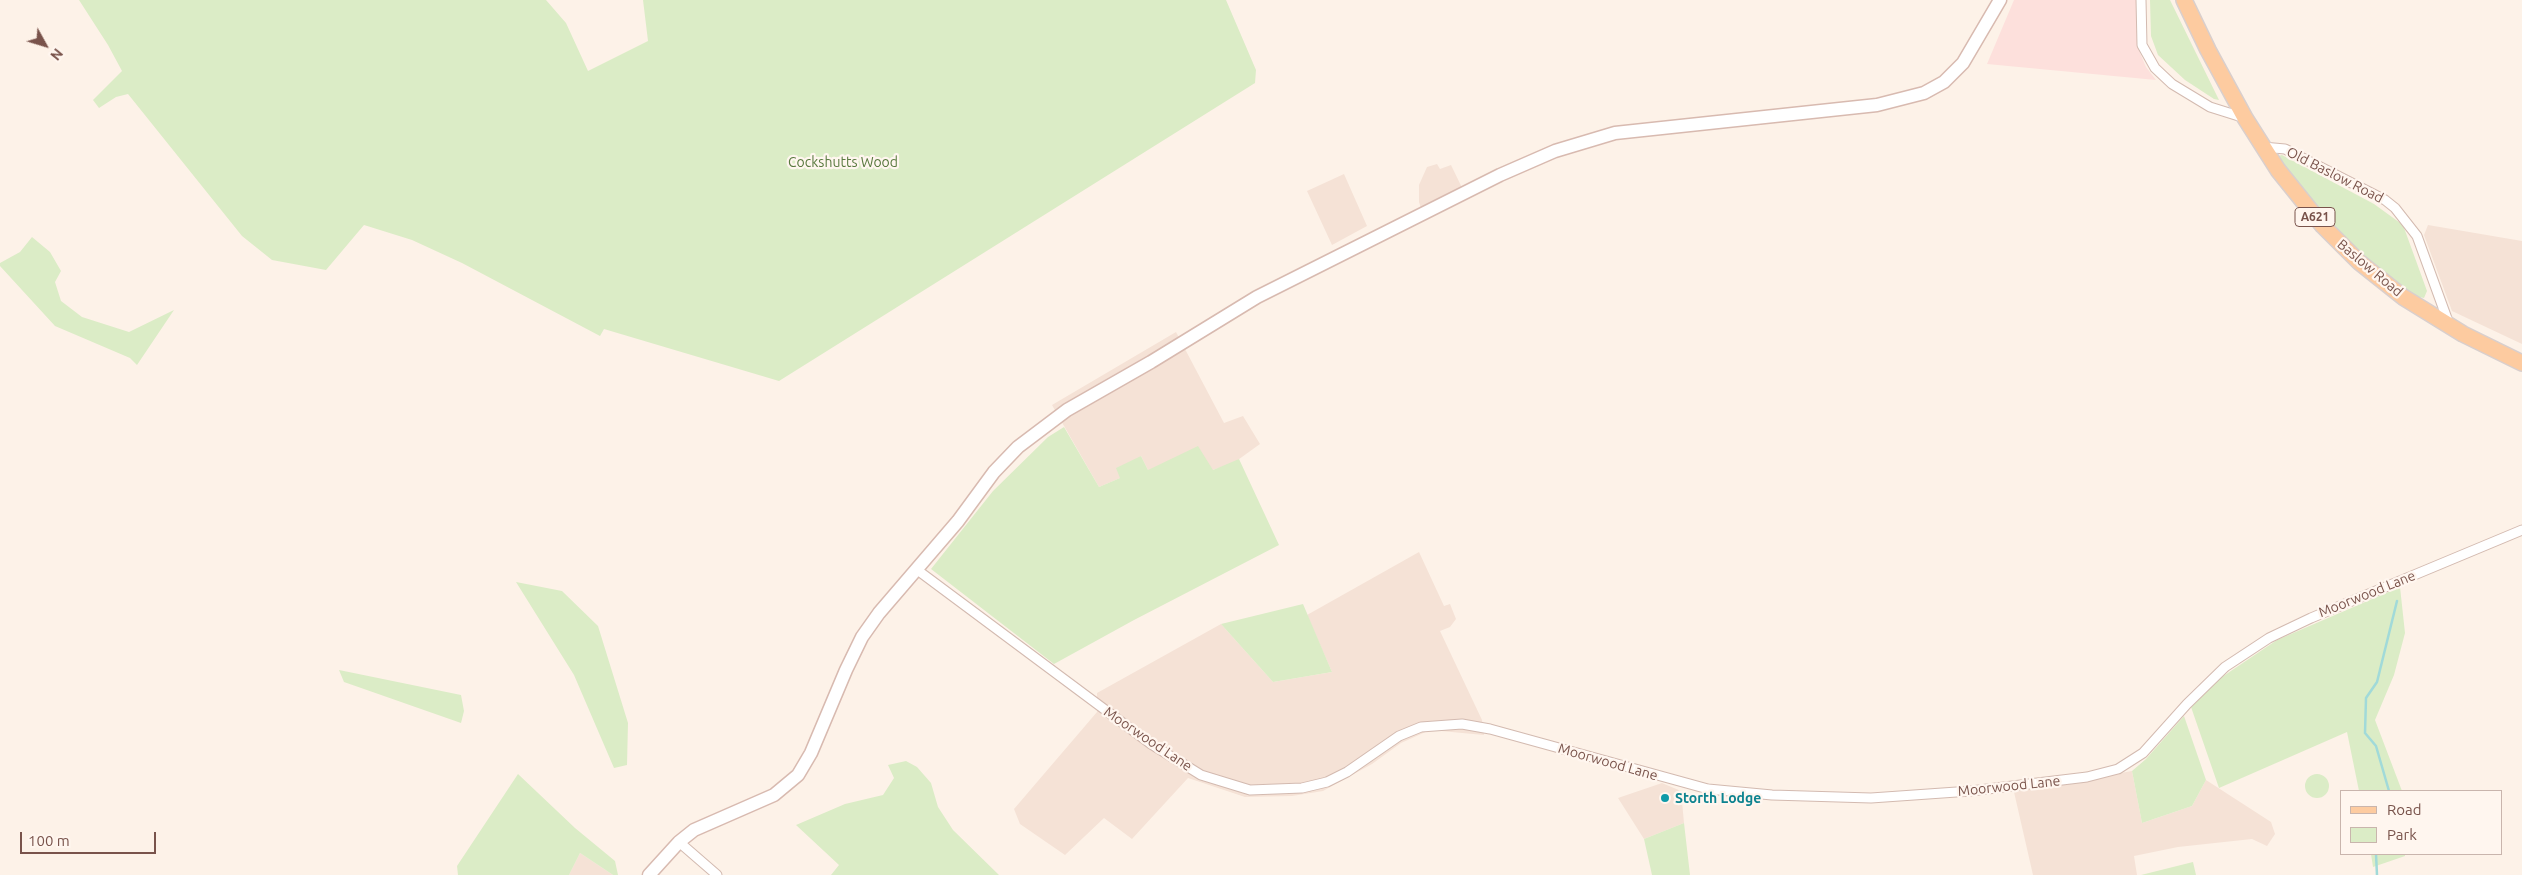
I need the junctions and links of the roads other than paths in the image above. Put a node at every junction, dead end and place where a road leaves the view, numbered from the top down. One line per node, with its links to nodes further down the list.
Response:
1 (2000, 0): 9 (main road)
2 (2140, 0): 4 (street)
3 (2184, 0): 4 (main road, Baslow Road / A621)
4 (2245, 118): 5 (main road, Baslow Road / A621)
5 (2263, 147): 6 (main road, Baslow Road / A621); 6 (street, Old Baslow Road)
6 (2450, 325): 7 (main road, Baslow Road / A621)
7 (2522, 363)
8 (2522, 530): 9 (street, Moorwood Lane)
9 (916, 569): 10 (main road)
10 (679, 842): 11 (main road); 12 (street)
11 (649, 875)
12 (717, 875)

